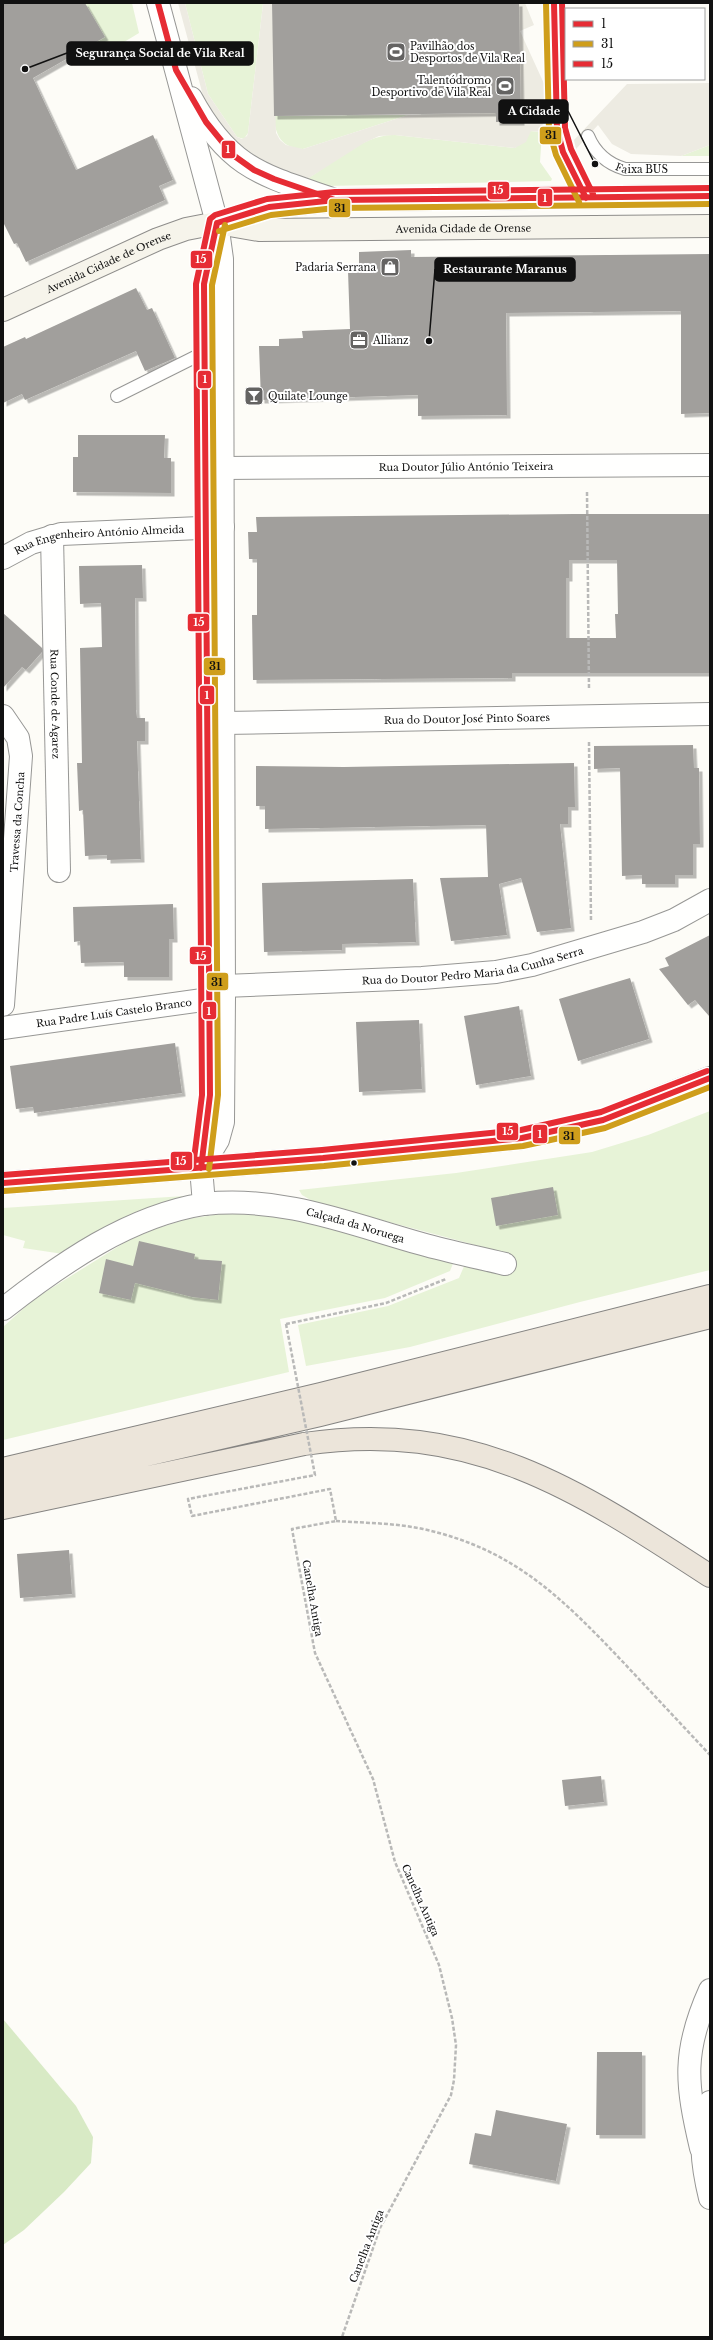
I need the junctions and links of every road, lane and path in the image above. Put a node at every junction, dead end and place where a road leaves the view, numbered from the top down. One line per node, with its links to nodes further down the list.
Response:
1 (158, 3): 3 (street)
2 (554, 3): 7 (lane)
3 (176, 70): 8 (street); 9 (street)
4 (588, 136): 5 (lane, Faixa BUS)
5 (710, 169)
6 (710, 196): 7 (main road, Avenida Cidade de Orense)
7 (586, 198): 8 (main road, Avenida Cidade de Orense)
8 (335, 200): 9 (main road, Avenida Cidade de Orense)
9 (217, 223): 10 (main road, Avenida Cidade de Orense); 11 (main road, Avenida Cidade de Orense); 12 (street)
10 (710, 226)
11 (3, 310)
12 (214, 348): 13 (lane); 15 (street); 16 (lane)
13 (117, 396)
14 (710, 465): 15 (street, Rua Doutor Júlio António Teixeira)
15 (222, 468): 16 (street)
16 (214, 527): 17 (street, Rua Engenheiro António Almeida); 21 (street); 24 (lane)
17 (52, 536): 18 (street, Rua Engenheiro António Almeida); 22 (street, Rua Conde de Agarez)
18 (3, 558)
19 (710, 714): 21 (street, Rua do Doutor José Pinto Soares)
20 (3, 716): 25 (street, Travessa da Concha)
21 (223, 723): 24 (street)
22 (59, 871)
23 (710, 900): 24 (street, Rua do Doutor Pedro Maria da Cunha Serra)
24 (219, 994): 26 (street, Rua Padre Luís Castelo Branco); 28 (street)
25 (3, 1005)
26 (3, 1028)
27 (710, 1078): 28 (main road)
28 (201, 1168): 29 (main road); 30 (street)
29 (3, 1183)
30 (204, 1204): 31 (street, Calçada da Noruega); 34 (street, Calçada da Noruega)
31 (464, 1254): 32 (street, Calçada da Noruega); 39 (path, bridge)
32 (505, 1264)
33 (710, 1296): 36 (highway)
34 (6, 1303)
35 (710, 1317): 37 (highway)
36 (3, 1469)
37 (3, 1488)
38 (3, 1508): 40 (highway)
39 (336, 1521): 41 (path); 46 (path, Canelha Antiga)
40 (710, 1576)
41 (710, 1755)
42 (710, 1990): 44 (street)
43 (710, 2102): 44 (street)
44 (702, 2150): 45 (street)
45 (710, 2198)
46 (342, 2337)

